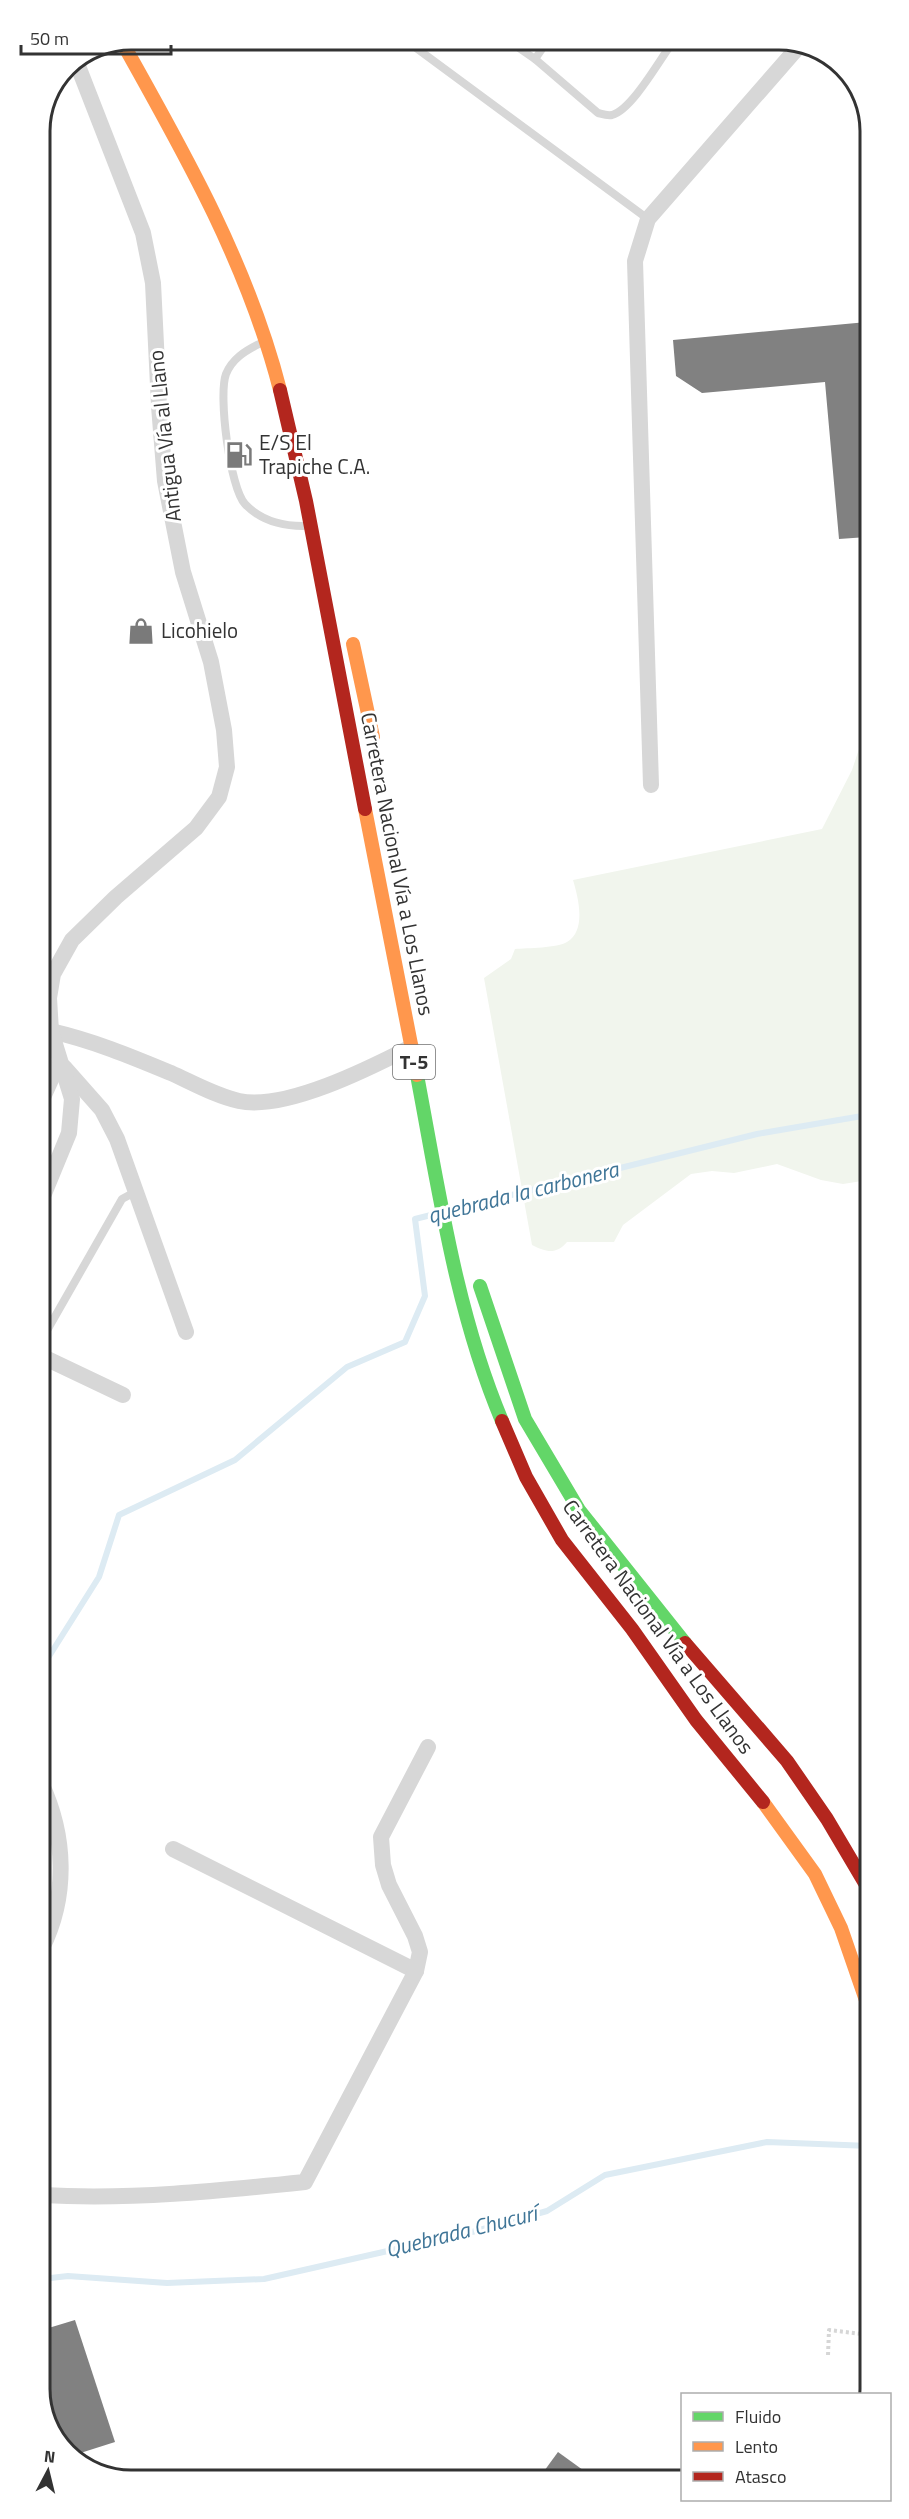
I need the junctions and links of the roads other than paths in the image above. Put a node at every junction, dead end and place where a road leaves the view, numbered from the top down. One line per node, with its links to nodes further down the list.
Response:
1 (127, 50): 10 (highway, Carretera Nacional Vía a Los Llanos / T-5)
2 (419, 50): 9 (lane)
3 (522, 50): 7 (lane)
4 (541, 50): 7 (lane)
5 (667, 50): 7 (lane)
6 (795, 51): 9 (street)
7 (535, 59)
8 (79, 69): 15 (street, Antigua Vía al Llano)
9 (648, 219): 14 (street)
10 (265, 341): 11 (highway, Carretera Nacional Vía a Los Llanos / T-5); 11 (lane)
11 (309, 526): 18 (highway, Carretera Nacional Vía a Los Llanos / T-5)
12 (351, 635): 13 (highway, Carretera Nacional Vía a Los Llanos)
13 (374, 746)
14 (651, 785)
15 (50, 992)
16 (50, 1014): 17 (street, Antigua Vía al Llano)
17 (51, 1031): 18 (street); 19 (street, Antigua Vía al Llano)
18 (411, 1047): 34 (highway, Carretera Nacional Vía a Los Llanos / T-5)
19 (59, 1062): 20 (street); 21 (street, Antigua Vía al Llano); 22 (street)
20 (50, 1082)
21 (50, 1179)
22 (135, 1191): 24 (lane); 25 (street)
23 (476, 1274): 31 (highway, Carretera Nacional Vía a Los Llanos)
24 (50, 1325)
25 (186, 1332)
26 (50, 1360): 27 (street)
27 (123, 1395)
28 (428, 1747): 33 (street)
29 (50, 1805): 32 (street)
30 (173, 1849): 33 (street)
31 (860, 1875)
32 (50, 1928)
33 (416, 1971): 35 (street)
34 (860, 1985)
35 (50, 2196)

